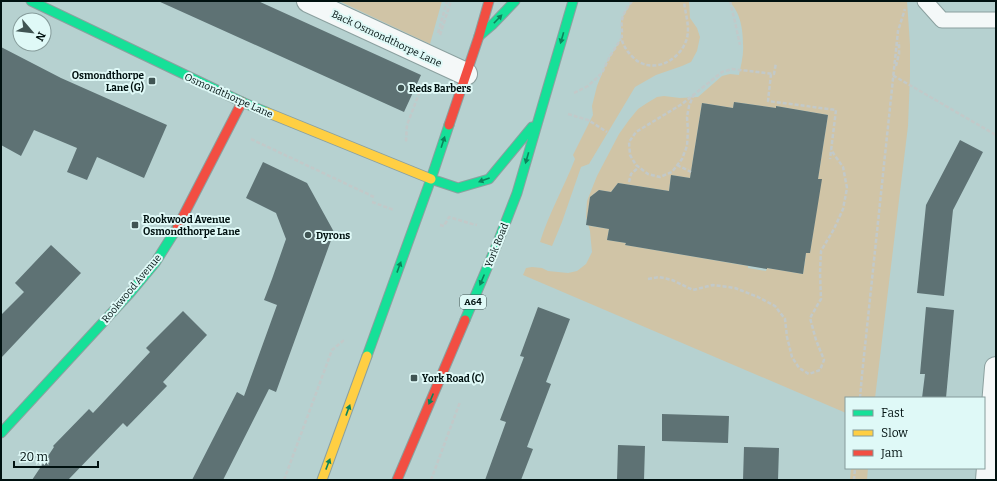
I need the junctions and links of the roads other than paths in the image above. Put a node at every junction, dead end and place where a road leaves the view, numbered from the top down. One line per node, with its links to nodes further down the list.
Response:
1 (31, 1): 10 (main road, Osmondthorpe Lane)
2 (308, 1): 9 (street, Back Osmondthorpe Lane)
3 (489, 1): 8 (main road)
4 (515, 1): 8 (main road, one-way to 4)
5 (573, 1): 11 (main road, York Road / A64, one-way to 11)
6 (925, 1): 7 (lane)
7 (996, 20)
8 (479, 36): 9 (main road)
9 (466, 74): 12 (main road, one-way to 9)
10 (242, 102): 12 (main road, Osmondthorpe Lane); 14 (main road, Rookwood Avenue)
11 (538, 120): 12 (main road, Osmondthorpe Lane, one-way to 12); 16 (main road, York Road / A64, one-way to 16)
12 (431, 179): 15 (main road, one-way to 12)
13 (996, 370): 17 (street)
14 (1, 433)
15 (322, 480)
16 (397, 480)
17 (987, 480)

